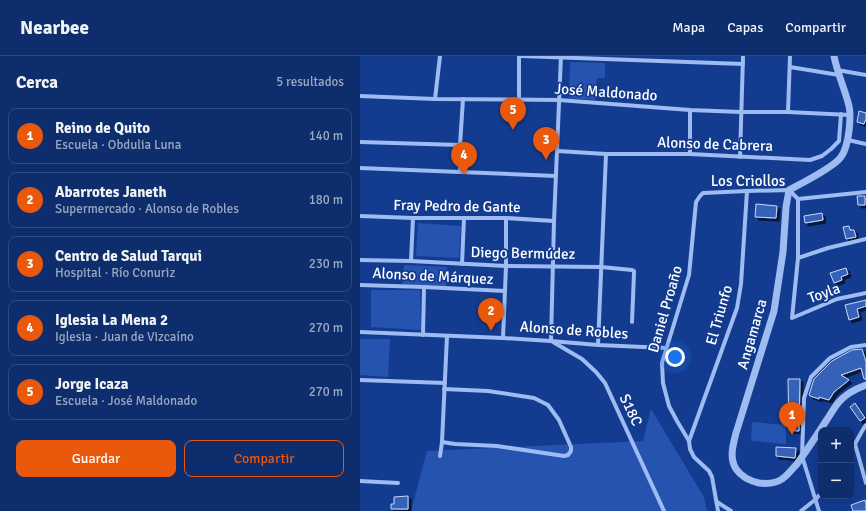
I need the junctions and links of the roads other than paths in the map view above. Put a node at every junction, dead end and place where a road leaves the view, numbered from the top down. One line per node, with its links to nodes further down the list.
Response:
1 (440, 56): 13 (street)
2 (520, 56): 6 (street); 15 (street)
3 (744, 56): 8 (street)
4 (790, 56): 9 (street)
5 (834, 56): 10 (street)
6 (561, 57): 7 (street); 16 (street)
7 (638, 58): 8 (street)
8 (743, 64): 18 (street)
9 (790, 67): 10 (street); 19 (street)
10 (838, 73): 11 (street); 21 (street)
11 (866, 75)
12 (360, 96): 13 (street, José Maldonado)
13 (435, 99): 14 (street, José Maldonado)
14 (463, 99): 15 (street, José Maldonado); 25 (street)
15 (519, 100): 16 (street, José Maldonado)
16 (559, 100): 17 (street, José Maldonado); 26 (street)
17 (690, 110): 18 (street, José Maldonado); 28 (street)
18 (741, 112): 19 (street, José Maldonado); 29 (street)
19 (788, 112): 20 (street, José Maldonado)
20 (841, 114): 21 (street, José Maldonado); 29 (street, Alonso de Cabrera)
21 (850, 115): 22 (street)
22 (848, 140): 24 (street); 33 (street)
23 (360, 142): 25 (street)
24 (866, 144)
25 (460, 145): 31 (street)
26 (558, 151): 27 (street, Alonso de Cabrera); 32 (street)
27 (606, 154): 28 (street, Alonso de Cabrera); 50 (street)
28 (690, 154): 29 (street, Alonso de Cabrera)
29 (740, 157)
30 (360, 168): 31 (street)
31 (460, 172): 32 (street)
32 (556, 176): 42 (street)
33 (789, 190): 34 (street, Los Criollos); 37 (street, Los Criollos); 73 (street, Angamarca)
34 (747, 191): 36 (street, Los Criollos); 69 (street, El Triunfo)
35 (866, 192): 37 (street, Los Criollos)
36 (700, 196): 63 (street, Daniel Proaño)
37 (798, 200): 44 (street)
38 (360, 216): 39 (street, Fray Pedro de Gante)
39 (413, 218): 40 (street, Fray Pedro de Gante); 46 (street)
40 (464, 218): 41 (street, Fray Pedro de Gante); 47 (street)
41 (506, 218): 42 (street, Fray Pedro de Gante); 48 (street)
42 (554, 221): 49 (street)
43 (866, 239): 44 (street)
44 (798, 258): 54 (street, Toyla)
45 (360, 260): 46 (street, Diego Bermúdez)
46 (411, 261): 47 (street, Diego Bermúdez)
47 (462, 264): 48 (street, Diego Bermúdez)
48 (506, 266): 49 (street, Diego Bermúdez); 53 (street)
49 (553, 267): 50 (street, Diego Bermúdez); 60 (street)
50 (601, 267): 55 (street, Diego Bermúdez); 61 (street)
51 (360, 285): 52 (street, Alonso de Márquez)
52 (424, 287): 53 (street, Alonso de Márquez); 57 (street)
53 (505, 291): 59 (street)
54 (866, 293)
55 (632, 322)
56 (360, 332): 57 (street, Alonso de Robles)
57 (423, 335): 58 (street, Alonso de Robles)
58 (447, 336): 59 (street, Alonso de Robles); 65 (street)
59 (503, 338): 60 (street, Alonso de Robles)
60 (551, 341): 61 (street, Alonso de Robles); 80 (street, S18C)
61 (598, 345): 63 (street, Alonso de Robles)
62 (866, 345): 73 (street)
63 (666, 348): 69 (street, Daniel Proaño)
64 (360, 380): 65 (street)
65 (444, 383): 67 (street)
66 (866, 385): 73 (street, Angamarca)
67 (444, 389): 70 (street); 70 (street)
68 (866, 425): 71 (street)
69 (689, 441): 79 (street, Daniel Proaño)
70 (442, 442): 72 (street)
71 (855, 444): 76 (street)
72 (440, 456)
73 (802, 456): 78 (street)
74 (360, 481): 75 (street)
75 (398, 483)
76 (866, 483)
77 (818, 497): 78 (street)
78 (816, 500): 83 (street); 84 (street)
79 (717, 502): 81 (street, Daniel Proaño); 82 (street)
80 (664, 511)
81 (718, 511)
82 (730, 511)
83 (801, 511)
84 (819, 511)

